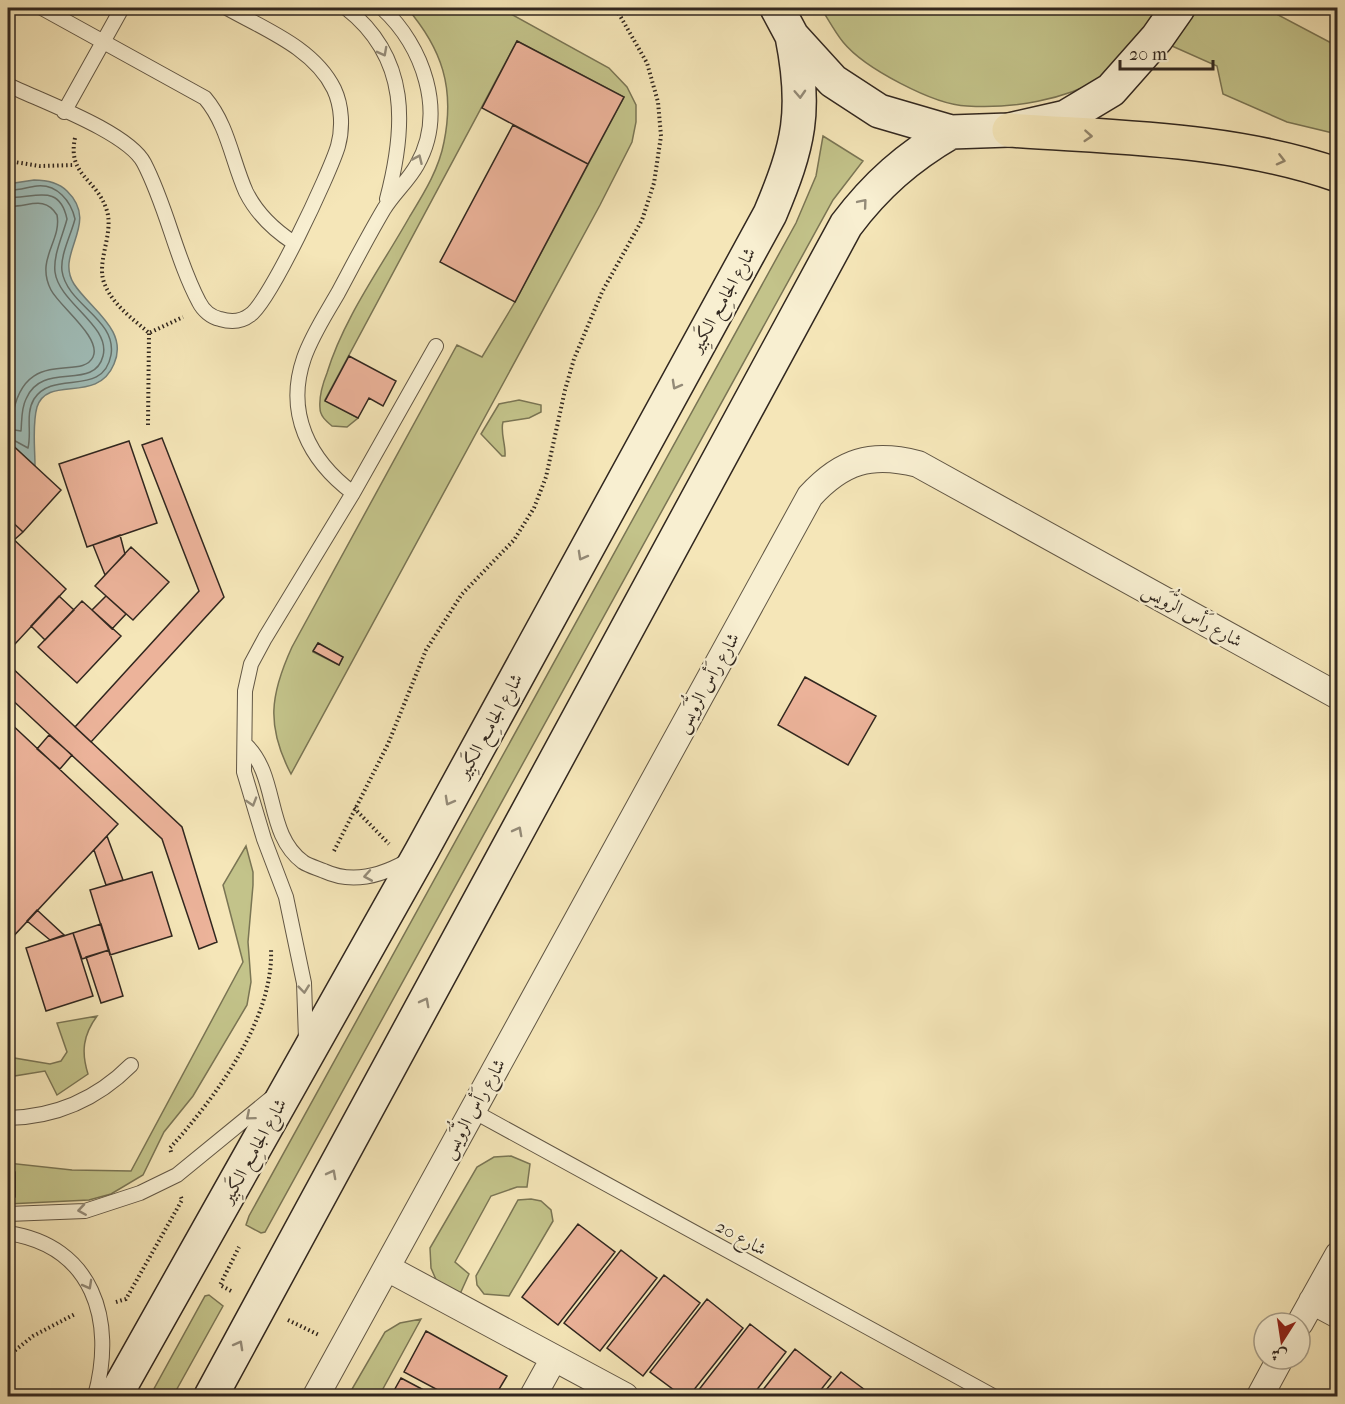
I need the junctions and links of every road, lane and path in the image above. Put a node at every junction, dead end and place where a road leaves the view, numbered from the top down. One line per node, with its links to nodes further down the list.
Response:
1 (42, 8): 9 (lane)
2 (122, 8): 9 (lane)
3 (227, 8): 19 (lane)
4 (345, 8): 18 (lane, one-way to 18)
5 (382, 8): 18 (lane, one-way to 5)
6 (611, 8): 27 (path)
7 (1178, 8): 13 (main road)
8 (784, 22): 14 (main road); 28 (main road, شارع الجامِع الكَبِير, one-way to 28)
9 (104, 40): 11 (lane); 19 (lane)
10 (8, 85): 11 (lane)
11 (64, 112): 12 (lane)
12 (79, 119): 16 (path); 20 (lane)
13 (1009, 130): 14 (main road); 17 (highway, one-way to 17)
14 (951, 132): 49 (main road, one-way to 14)
15 (8, 161): 16 (path)
16 (75, 165): 21 (path)
17 (1338, 175)
18 (385, 207): 24 (lane)
19 (294, 243): 20 (lane)
20 (202, 307): 21 (path)
21 (149, 333): 23 (path)
22 (436, 346): 24 (lane)
23 (148, 425)
24 (353, 493): 26 (lane)
25 (1338, 696): 33 (street, شارع رَأس الرُّوَيس)
26 (246, 745): 29 (lane); 32 (lane, one-way to 32)
27 (354, 808): 28 (path); 29 (path)
28 (414, 856): 29 (lane, one-way to 29); 32 (main road, شارع الجامِع الكَبِير)
29 (326, 872)
30 (271, 937): 35 (path)
31 (130, 1065): 34 (lane)
32 (299, 1070): 35 (lane, one-way to 35); 48 (main road, شارع الجامِع الكَبِير)
33 (473, 1111): 39 (street, شارع رَأس الرُّوَيس); 53 (lane, شارع 20)
34 (8, 1118)
35 (177, 1175): 36 (lane, one-way to 36); 41 (path)
36 (8, 1214)
37 (8, 1233): 41 (lane, one-way to 41)
38 (1338, 1255): 40 (street)
39 (387, 1268): 45 (street); 50 (street, شارع رَأس الرُّوَيس)
40 (1312, 1301): 42 (street); 43 (street)
41 (99, 1307): 44 (path); 47 (lane)
42 (1307, 1311)
43 (1338, 1315)
44 (8, 1356)
45 (554, 1358): 51 (street); 52 (street)
46 (1274, 1371): 54 (street)
47 (95, 1396)
48 (115, 1396)
49 (211, 1396)
50 (316, 1396)
51 (533, 1396)
52 (625, 1396)
53 (993, 1396)
54 (1260, 1396)

